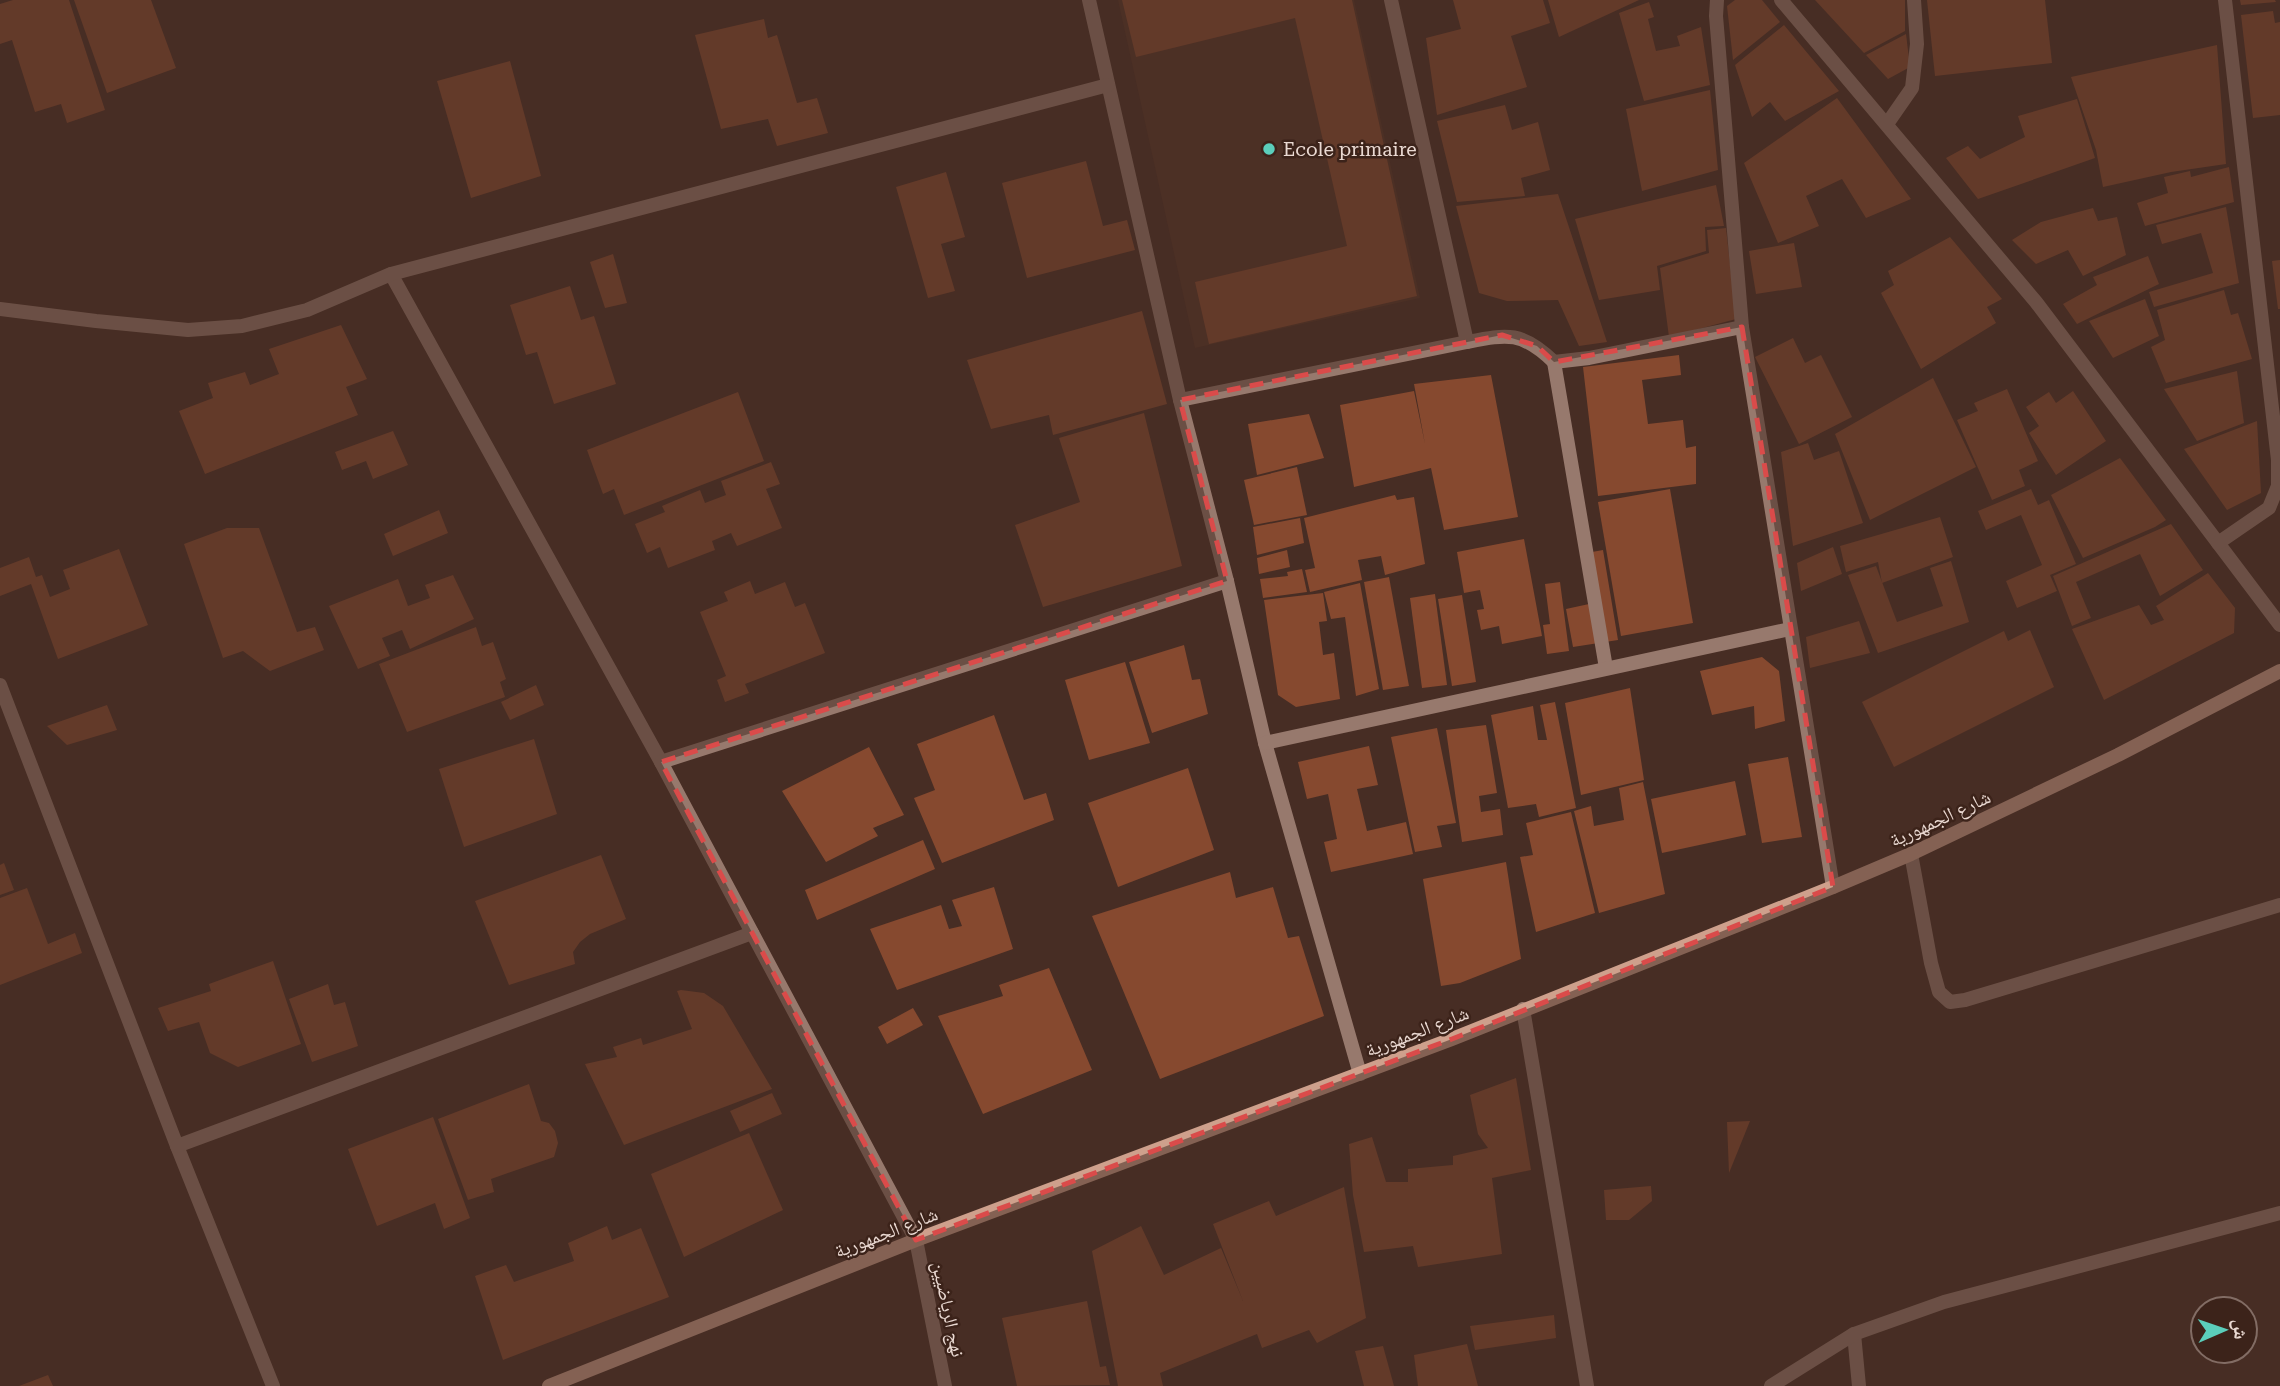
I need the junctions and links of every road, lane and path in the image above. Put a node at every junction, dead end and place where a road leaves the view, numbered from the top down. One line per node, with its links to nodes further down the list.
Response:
1 (1089, 0): 7 (street)
2 (1391, 0): 12 (street)
3 (1717, 0): 11 (street)
4 (1781, 0): 8 (street)
5 (1914, 0): 8 (street)
6 (2225, 0): 15 (street)
7 (1108, 85): 9 (street); 14 (street)
8 (1887, 124): 15 (street)
9 (391, 274): 10 (street); 23 (street, نهج الرياضيين)
10 (3, 311)
11 (1742, 327): 13 (street); 18 (street)
12 (1466, 342): 13 (street); 14 (street)
13 (1554, 362): 19 (street)
14 (1180, 400): 16 (street)
15 (2218, 543): 17 (street)
16 (1227, 581): 22 (street); 23 (street)
17 (2280, 625)
18 (1790, 629): 19 (street); 25 (street)
19 (1606, 668): 22 (street)
20 (2280, 671): 24 (main road, شارع الجمهورية)
21 (0, 685): 30 (street)
22 (1265, 744): 29 (street)
23 (661, 762): 27 (street, نهج الرياضيين)
24 (1911, 854): 25 (main road, شارع الجمهورية); 26 (street)
25 (1833, 887): 28 (main road, شارع الجمهورية)
26 (2280, 905)
27 (752, 933): 30 (street); 32 (street, نهج الرياضيين)
28 (1523, 1009): 29 (main road, شارع الجمهورية); 37 (street)
29 (1360, 1074): 32 (main road, شارع الجمهورية)
30 (177, 1146): 34 (street)
31 (2280, 1213): 33 (street)
32 (916, 1240): 35 (main road, شارع الجمهورية); 36 (street, نهج الرياضيين)
33 (1854, 1334): 38 (street); 39 (street)
34 (273, 1386)
35 (549, 1386)
36 (945, 1386)
37 (1587, 1386)
38 (1771, 1386)
39 (1859, 1386)

